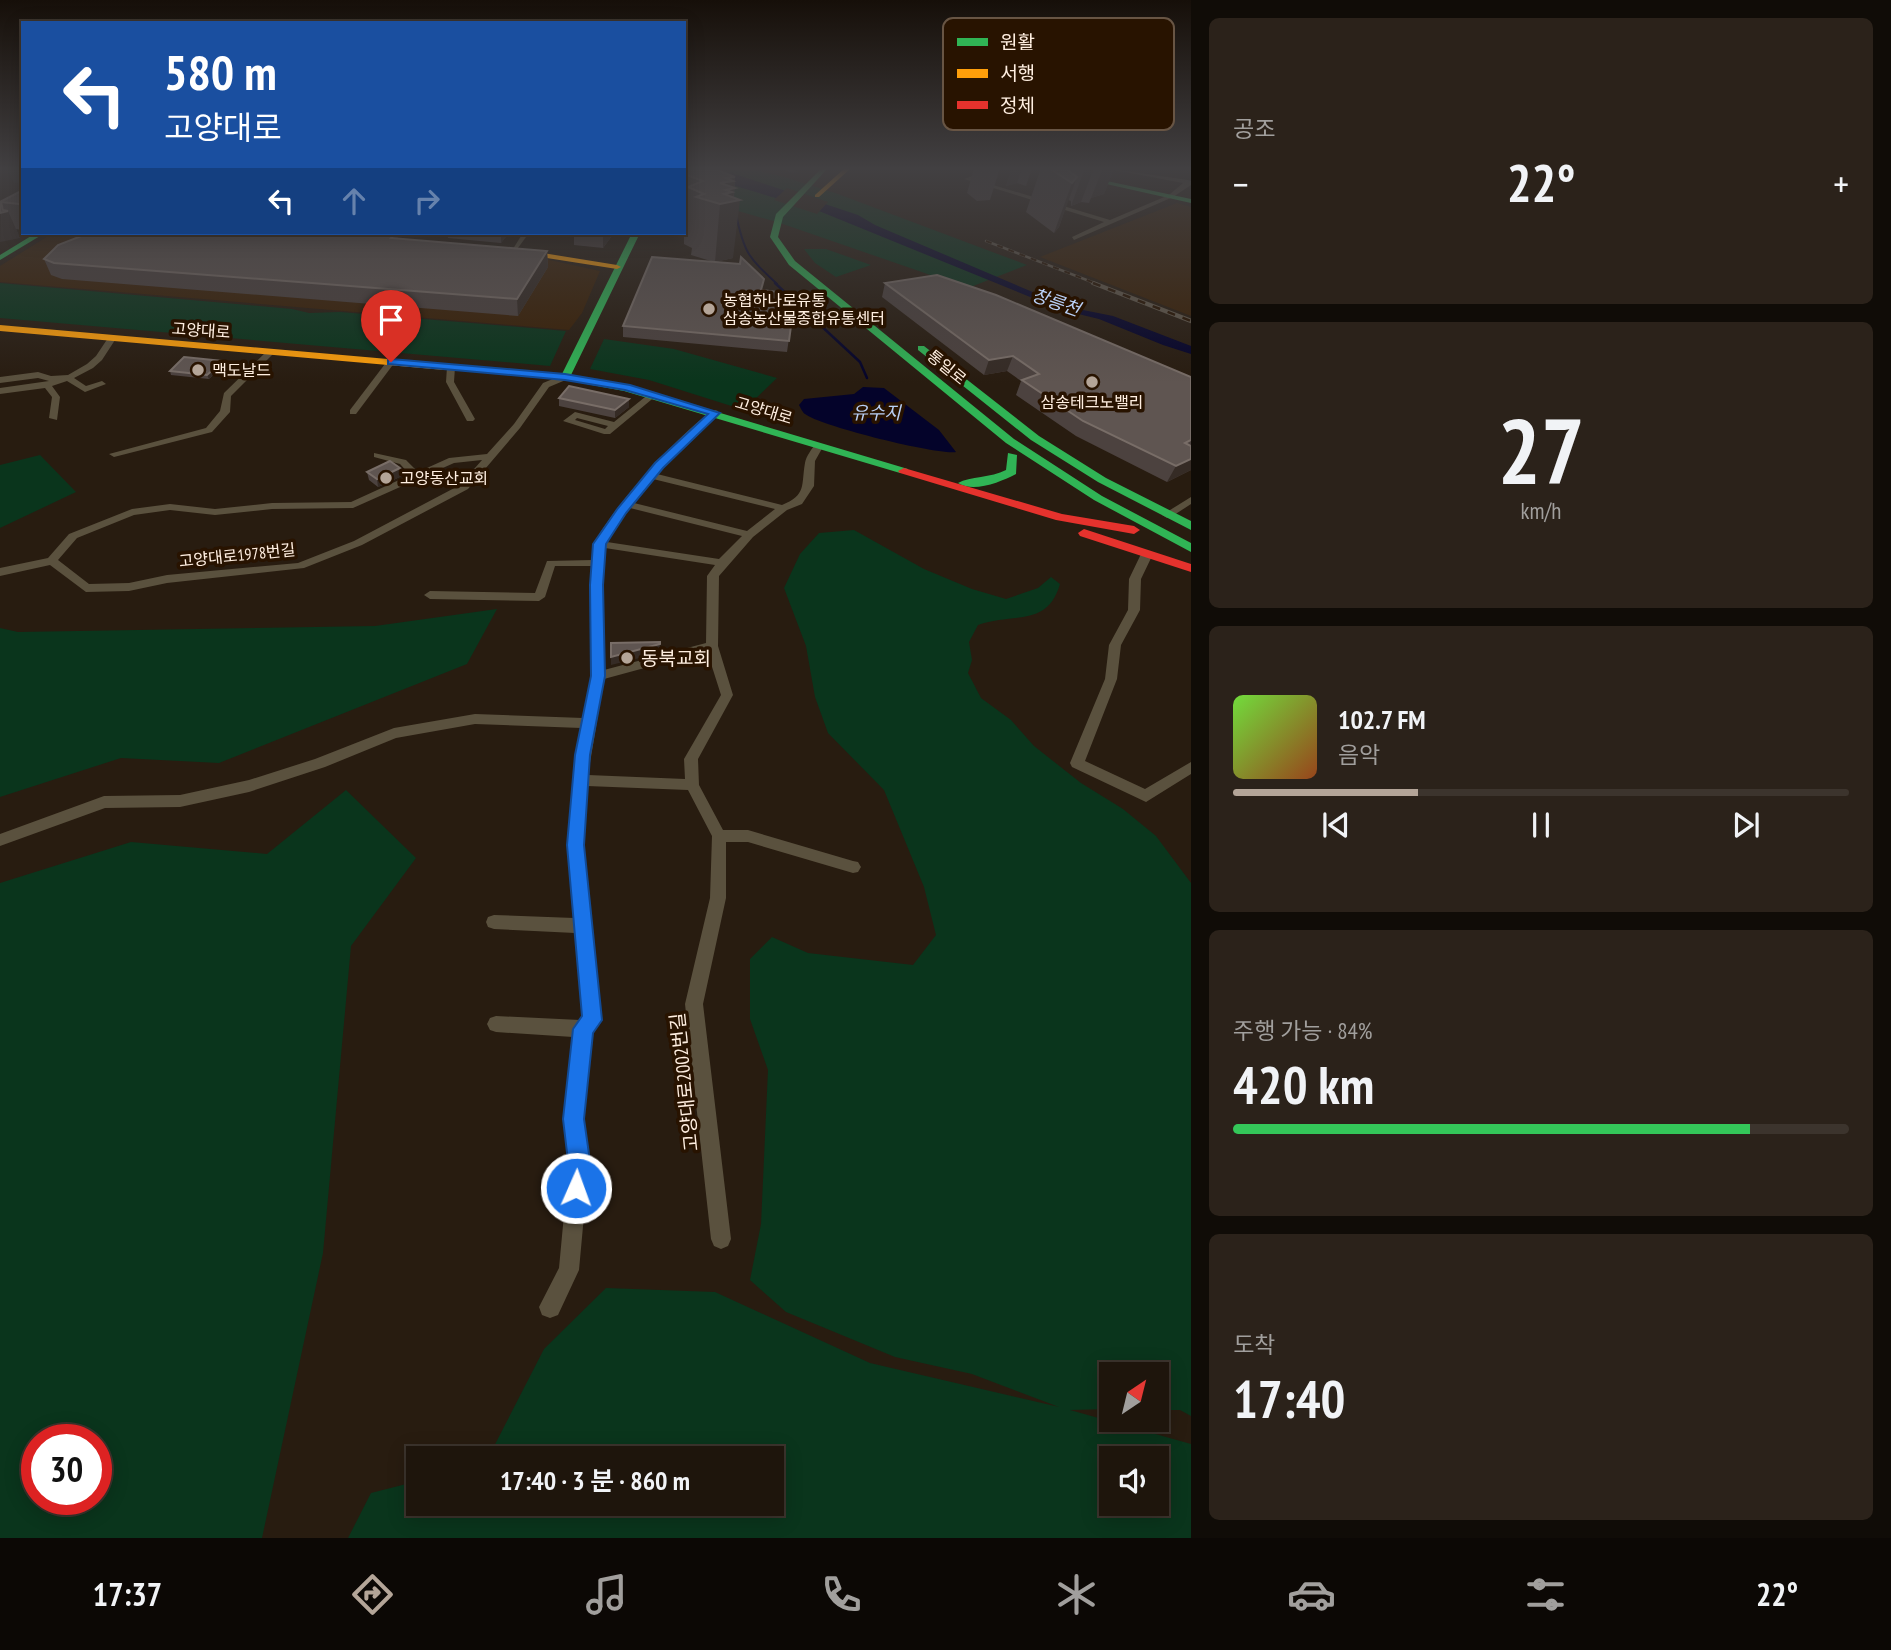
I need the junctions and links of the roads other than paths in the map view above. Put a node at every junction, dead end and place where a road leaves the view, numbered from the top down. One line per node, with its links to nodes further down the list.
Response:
1 (30, 240): 7 (main road)
2 (521, 240): 6 (street)
3 (632, 240): 9 (main road)
4 (777, 240): 8 (main road)
5 (492, 249): 6 (main road)
6 (513, 251): 9 (main road)
7 (0, 258)
8 (799, 263): 28 (main road); 39 (main road)
9 (617, 267): 15 (main road)
10 (0, 328): 11 (main road, 고양대로)
11 (111, 340): 12 (main road, 고양대로); 16 (street)
12 (271, 352): 13 (main road, 고양대로); 29 (street)
13 (391, 362): 14 (main road, 고양대로); 22 (street)
14 (451, 367): 15 (main road, 고양대로); 25 (street)
15 (568, 371): 21 (main road, 고양대로); 31 (street, 고양대로1978번길)
16 (66, 377): 17 (street); 18 (street); 19 (street)
17 (0, 380)
18 (102, 384)
19 (48, 386): 20 (street); 24 (street)
20 (0, 391)
21 (653, 395): 23 (main road, 고양대로); 26 (street)
22 (353, 412)
23 (715, 413): 27 (main road, 고양대로); 33 (street)
24 (54, 418)
25 (470, 419)
26 (615, 425)
27 (819, 445): 34 (main road, 고양대로); 38 (street)
28 (1015, 446): 34 (main road); 41 (main road); 43 (main road); 45 (main road)
29 (114, 454)
30 (377, 456): 32 (street)
31 (488, 457): 32 (street); 48 (street, 고양대로1978번길)
32 (416, 476): 48 (street)
33 (651, 476): 37 (street); 38 (street)
34 (948, 482): 36 (main road, 고양대로)
35 (1191, 500): 39 (street)
36 (1011, 503): 41 (main road, 고양대로); 46 (main road)
37 (627, 504): 42 (street); 44 (street)
38 (783, 508): 42 (street)
39 (1167, 514): 40 (main road); 41 (main road)
40 (1191, 526)
41 (1134, 530): 47 (main road)
42 (750, 536): 50 (street)
43 (1191, 538)
44 (600, 544): 49 (street); 50 (street)
45 (1191, 548)
46 (1146, 554): 51 (main road); 57 (street)
47 (1191, 559)
48 (52, 561): 52 (street)
49 (598, 563): 53 (street); 55 (street)
50 (722, 563): 54 (street)
51 (1191, 568)
52 (0, 572)
53 (430, 596)
54 (712, 646): 55 (street); 59 (street)
55 (598, 676): 56 (street)
56 (589, 723): 58 (street); 61 (street)
57 (1191, 767)
58 (581, 780): 59 (street); 64 (street)
59 (692, 785): 60 (street, 고양대로2002번길)
60 (719, 836): 62 (street); 67 (street, 고양대로2002번길)
61 (0, 841)
62 (853, 867)
63 (494, 922): 64 (street)
64 (583, 926): 66 (street)
65 (496, 1024): 66 (street)
66 (583, 1029): 68 (street)
67 (721, 1239)
68 (550, 1307)

